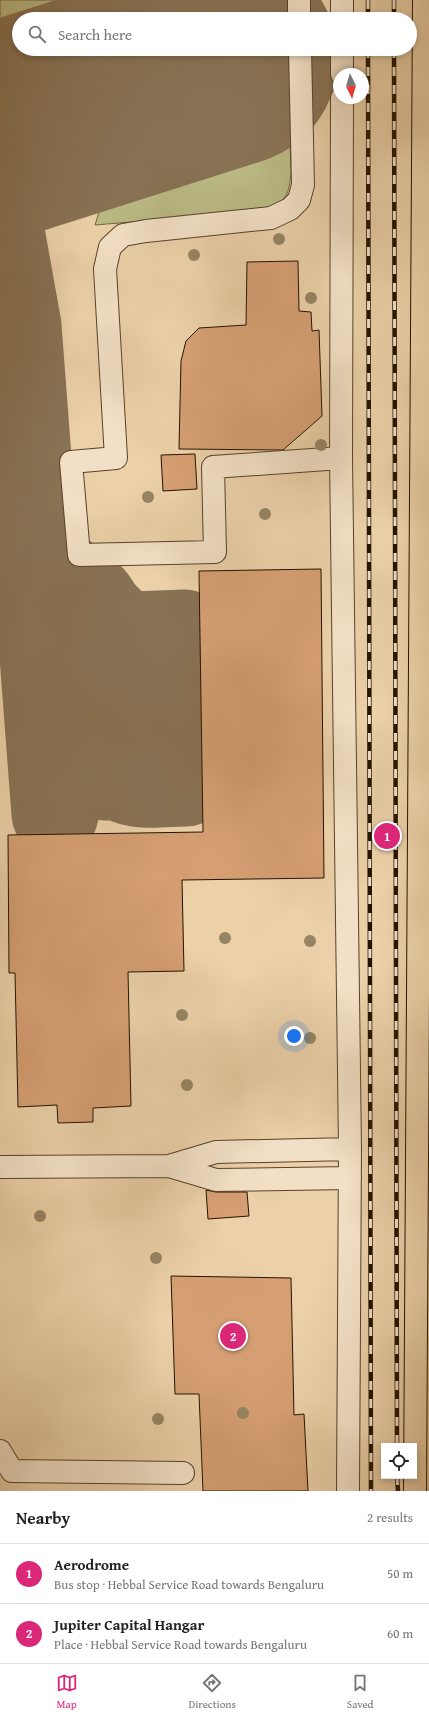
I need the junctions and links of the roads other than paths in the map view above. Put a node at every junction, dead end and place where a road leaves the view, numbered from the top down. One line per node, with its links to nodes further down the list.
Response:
1 (299, 0): 4 (street)
2 (342, 0): 5 (street)
3 (424, 0): 18 (highway)
4 (299, 12)
5 (342, 12)
6 (300, 56): 10 (street)
7 (342, 56): 8 (street)
8 (342, 68)
9 (342, 104): 10 (street)
10 (341, 458): 11 (street)
11 (350, 1149): 12 (street); 14 (street)
12 (169, 1166): 13 (street); 14 (street)
13 (0, 1167)
14 (350, 1178): 17 (street)
15 (0, 1451): 16 (street)
16 (183, 1473)
17 (348, 1491)
18 (415, 1491)

